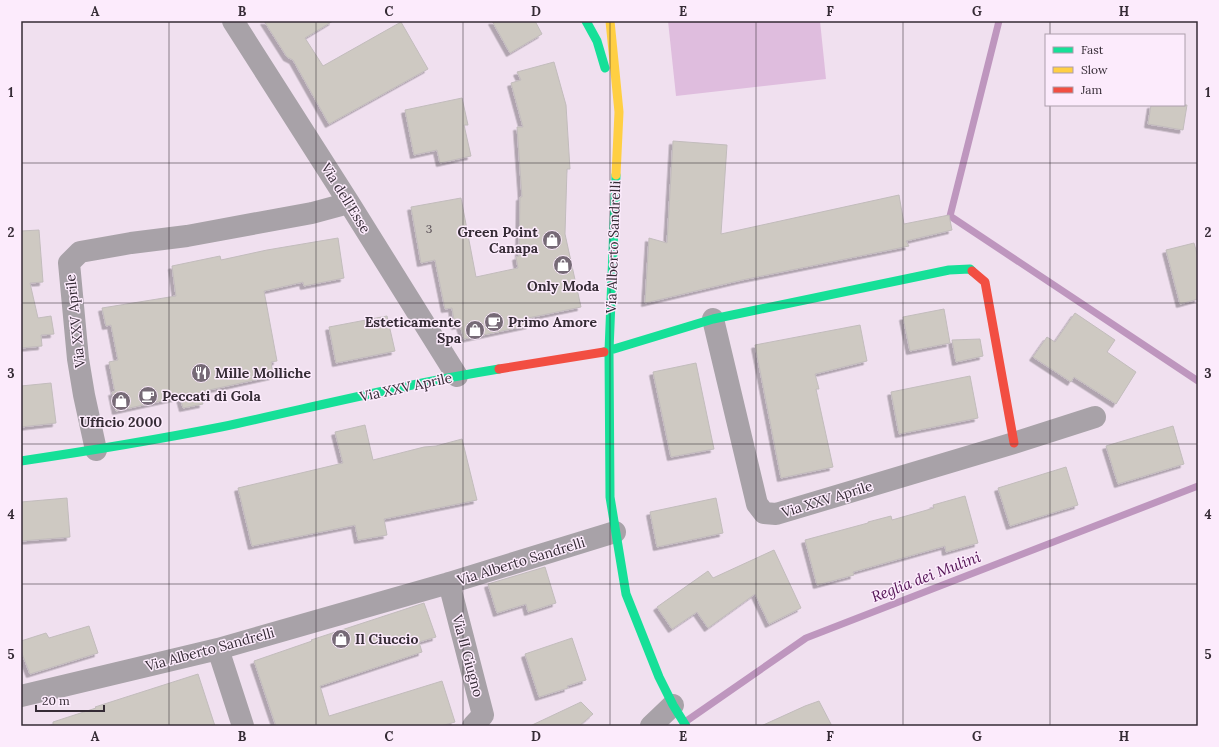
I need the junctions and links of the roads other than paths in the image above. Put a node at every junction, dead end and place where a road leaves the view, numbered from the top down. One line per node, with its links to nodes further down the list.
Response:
1 (233, 21): 5 (street, Via dell'Esse)
2 (586, 21): 4 (street, Via Alberto Sandrelli)
3 (610, 21): 4 (street, Via Alberto Sandrelli)
4 (619, 112): 7 (street, Via Alberto Sandrelli)
5 (349, 203): 8 (street, Via dell'Esse); 11 (street, Via XXV Aprile)
6 (713, 319): 7 (street, Via XXV Aprile); 10 (street, Via XXV Aprile); 10 (street, Via XXV Aprile)
7 (609, 351): 8 (street, Via XXV Aprile); 13 (street, Via Alberto Sandrelli)
8 (457, 376): 11 (street, Via XXV Aprile)
9 (1095, 417): 10 (street, Via XXV Aprile)
10 (1014, 443)
11 (96, 450): 12 (street, Via XXV Aprile)
12 (21, 461)
13 (615, 532): 14 (street, Via Alberto Sandrelli); 17 (street)
14 (449, 583): 15 (street, Via Alberto Sandrelli); 19 (street, Via II Giugno)
15 (218, 649): 16 (street, Via Alberto Sandrelli); 18 (street)
16 (21, 696)
17 (673, 705): 20 (street); 21 (street)
18 (243, 726)
19 (473, 726)
20 (651, 726)
21 (686, 726)

